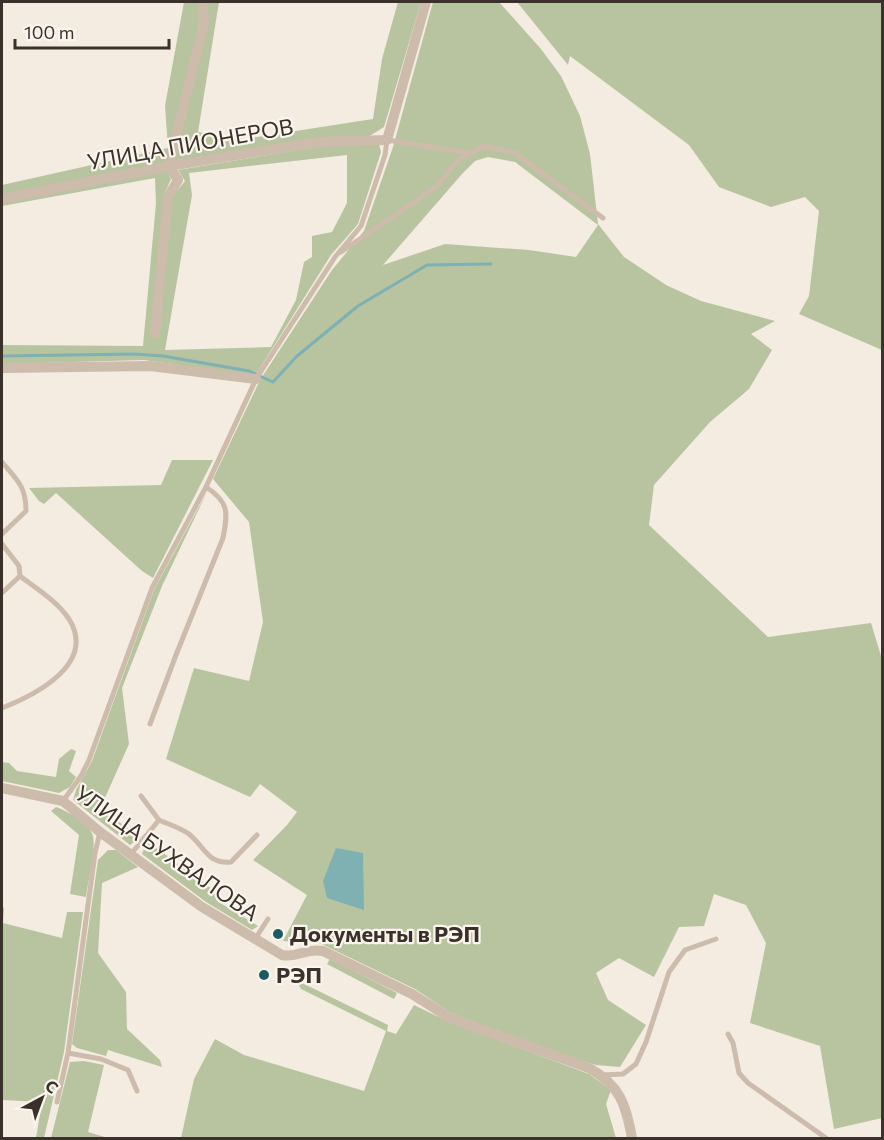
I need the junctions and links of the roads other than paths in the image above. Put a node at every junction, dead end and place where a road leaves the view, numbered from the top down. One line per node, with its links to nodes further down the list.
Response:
1 (203, 2): 5 (street)
2 (426, 2): 3 (street)
3 (387, 140): 4 (lane); 5 (street, УЛИЦА ПИОНЕРОВ); 8 (lane)
4 (471, 153): 7 (lane); 8 (lane)
5 (169, 166): 6 (street, УЛИЦА ПИОНЕРОВ); 9 (street)
6 (2, 199)
7 (603, 218)
8 (335, 257): 11 (lane)
9 (155, 333)
10 (2, 368): 11 (street)
11 (256, 379): 13 (lane)
12 (2, 462): 14 (lane)
13 (206, 488): 19 (lane); 22 (lane)
14 (2, 534)
15 (2, 544): 16 (lane)
16 (20, 576): 17 (lane); 18 (lane)
17 (2, 593)
18 (2, 708)
19 (150, 724)
20 (2, 788): 22 (street, УЛИЦА БУХВАЛОВА)
21 (141, 796): 23 (lane)
22 (63, 801): 24 (street, УЛИЦА БУХВАЛОВА)
23 (159, 820): 25 (lane); 26 (lane)
24 (100, 832): 26 (street, УЛИЦА БУХВАЛОВА); 31 (lane)
25 (257, 835)
26 (130, 854): 28 (street, УЛИЦА БУХВАЛОВА)
27 (268, 919): 28 (lane)
28 (255, 939): 32 (street, УЛИЦА БУХВАЛОВА)
29 (716, 939): 32 (lane)
30 (728, 1034): 36 (lane)
31 (68, 1053): 33 (lane); 34 (lane)
32 (601, 1075): 35 (street, УЛИЦА БУХВАЛОВА)
33 (137, 1091)
34 (57, 1102)
35 (632, 1138)
36 (826, 1138)

